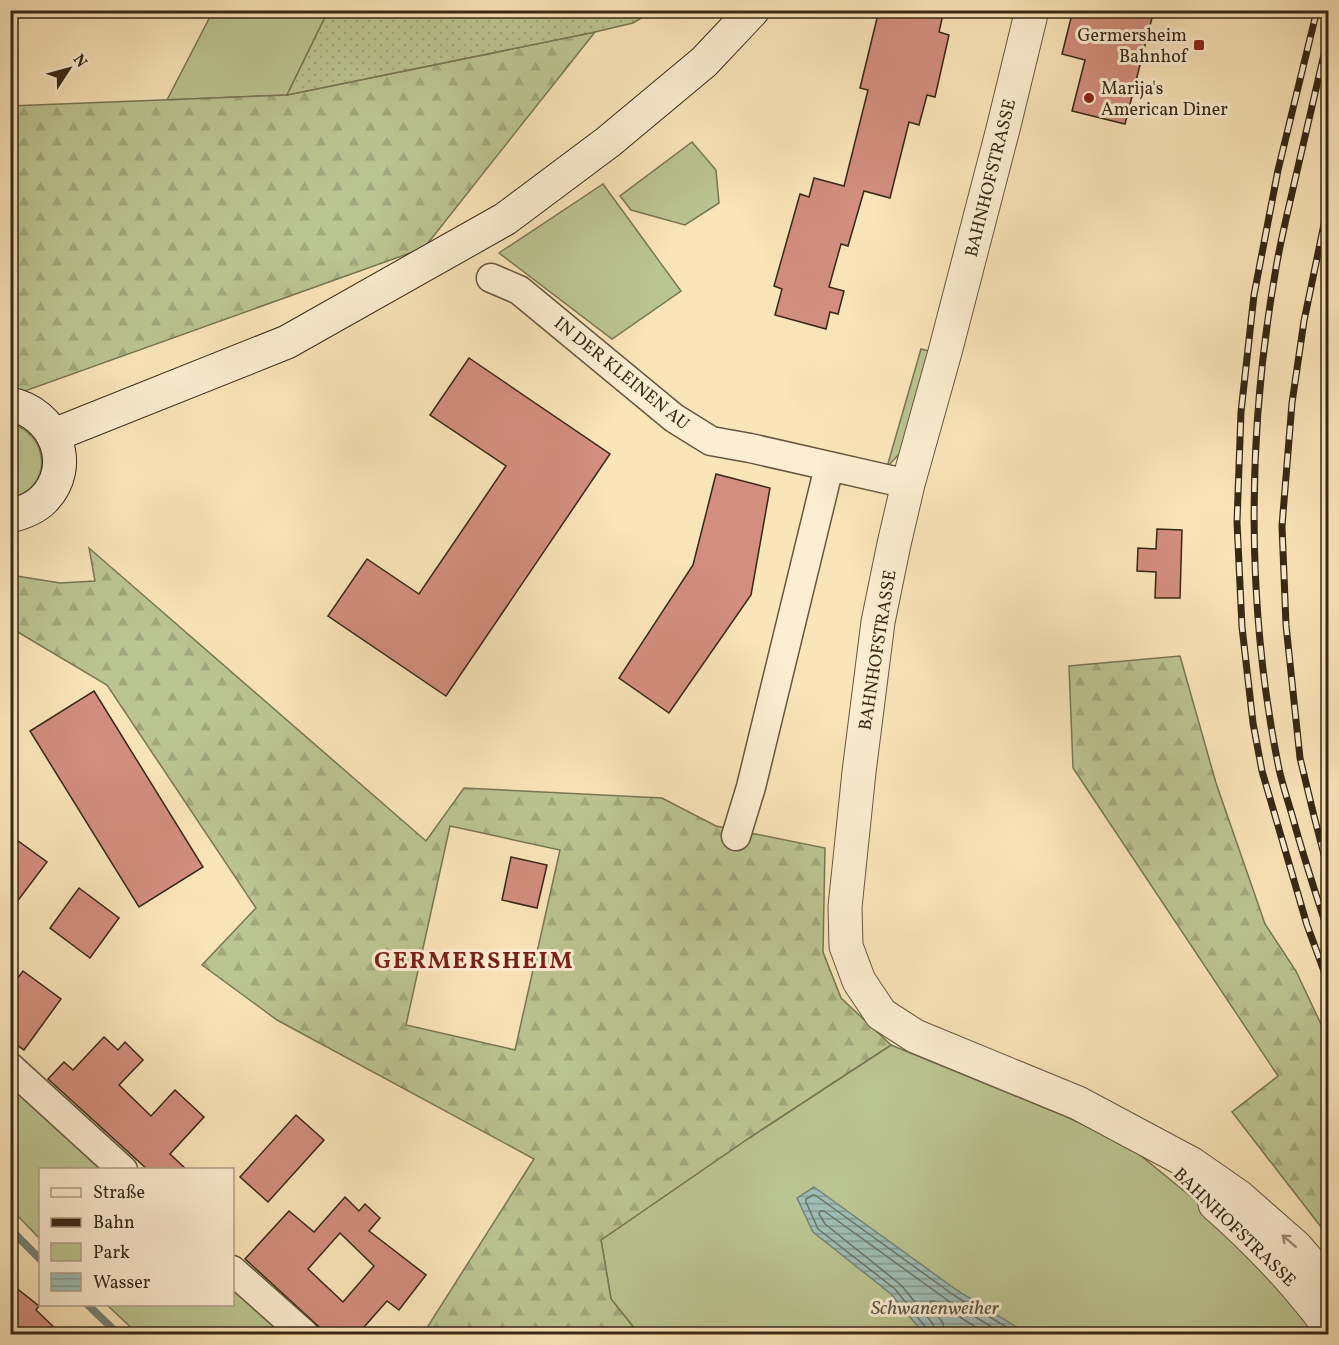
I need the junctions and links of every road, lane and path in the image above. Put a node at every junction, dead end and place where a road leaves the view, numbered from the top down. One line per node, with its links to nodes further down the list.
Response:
1 (753, 10): 5 (street)
2 (1032, 10): 7 (street, BAHNHOFSTRASSE)
3 (491, 278): 6 (street, IN DER KLEINEN AU)
4 (10, 404): 5 (street)
5 (54, 435): 8 (street)
6 (830, 467): 7 (street, IN DER KLEINEN AU); 9 (street)
7 (908, 484): 11 (street, BAHNHOFSTRASSE)
8 (10, 516)
9 (736, 836)
10 (10, 1067): 12 (street)
11 (1137, 1134): 14 (street, BAHNHOFSTRASSE, one-way to 11); 15 (street, BAHNHOFSTRASSE)
12 (121, 1168)
13 (234, 1272): 16 (street)
14 (1329, 1284)
15 (1329, 1325)
16 (304, 1335)

